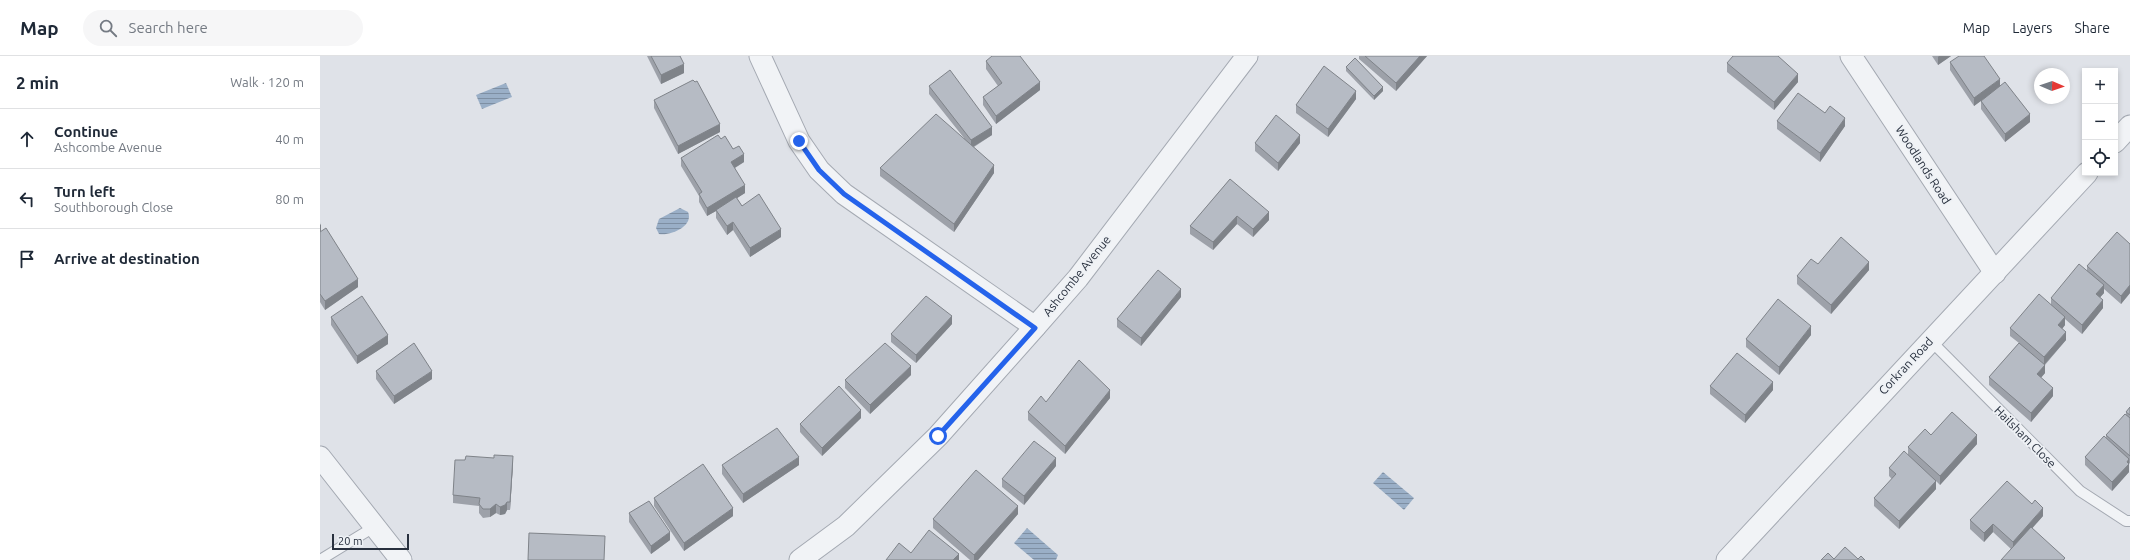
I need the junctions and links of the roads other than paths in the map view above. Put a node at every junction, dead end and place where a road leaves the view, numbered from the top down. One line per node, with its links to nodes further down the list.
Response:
1 (760, 56): 8 (street)
2 (1247, 56): 8 (street, Ashcombe Avenue)
3 (1851, 56): 7 (street, Woodlands Road)
4 (2130, 126): 5 (street)
5 (2117, 140)
6 (2084, 176): 7 (street, Corkran Road)
7 (1995, 273): 9 (street, Corkran Road)
8 (1035, 328): 15 (street, Ashcombe Avenue)
9 (1930, 340): 11 (lane, Hailsham Close); 16 (street, Corkran Road)
10 (320, 457): 12 (street)
11 (2130, 521)
12 (374, 527): 13 (lane); 14 (street)
13 (320, 560)
14 (401, 560)
15 (800, 560)
16 (1727, 560)

